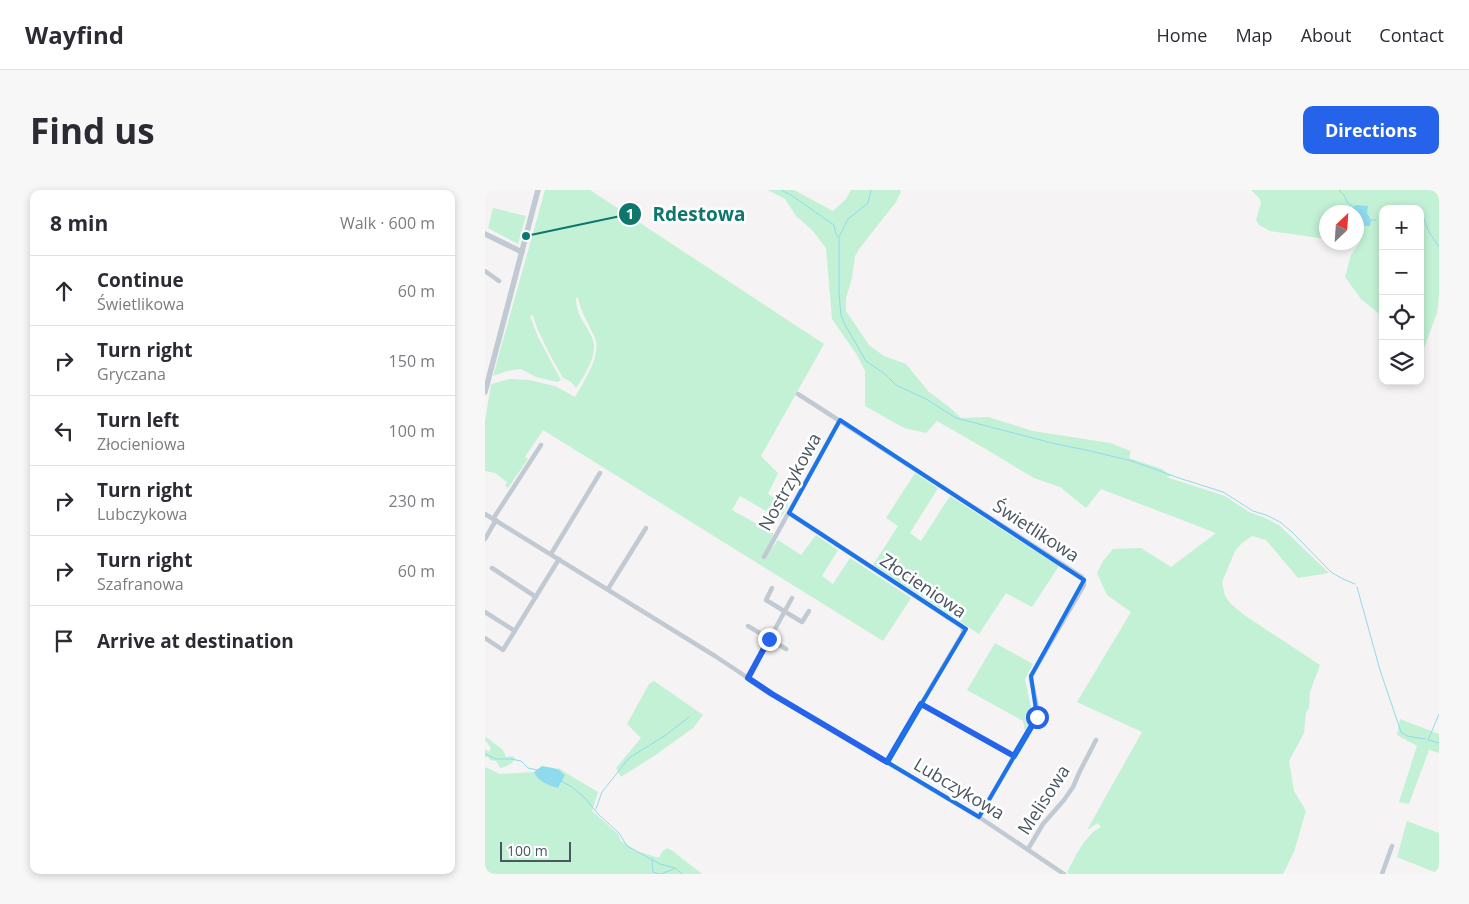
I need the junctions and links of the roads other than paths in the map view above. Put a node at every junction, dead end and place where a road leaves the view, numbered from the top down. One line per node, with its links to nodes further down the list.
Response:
1 (538, 190): 3 (street)
2 (485, 234): 3 (street)
3 (522, 252): 6 (street)
4 (485, 272): 5 (street)
5 (499, 281)
6 (485, 392)
7 (798, 394): 8 (street, Świetlikowa)
8 (840, 420): 11 (street, Nostrzykowa); 35 (street, Świetlikowa)
9 (541, 445): 13 (street)
10 (600, 473): 16 (street)
11 (789, 513): 17 (street, Nostrzykowa); 33 (street, Złocieniowa)
12 (485, 514): 13 (street, Lubczykowa)
13 (495, 519): 15 (street); 16 (street, Lubczykowa)
14 (646, 528): 21 (street)
15 (485, 539)
16 (551, 554): 18 (street, Lubczykowa)
17 (765, 557)
18 (559, 559): 21 (street, Lubczykowa); 22 (street)
19 (492, 568): 22 (street)
20 (772, 588): 24 (street)
21 (608, 589): 32 (street, Lubczykowa)
22 (536, 597): 28 (street)
23 (792, 598): 24 (street)
24 (784, 611): 25 (street); 30 (street)
25 (809, 611)
26 (485, 612): 28 (street)
27 (748, 626): 30 (street)
28 (515, 631): 29 (street)
29 (485, 638)
30 (769, 639): 31 (street); 32 (street)
31 (786, 649)
32 (748, 678): 36 (street, Lubczykowa)
33 (921, 704): 35 (street); 36 (street, Złocieniowa)
34 (1096, 740): 39 (street, Melisowa)
35 (1014, 756): 37 (street, Świetlikowa)
36 (887, 762): 37 (street, Lubczykowa)
37 (979, 817): 39 (street, Lubczykowa)
38 (1392, 846): 41 (street)
39 (1029, 849): 40 (street, Lubczykowa)
40 (1064, 874)
41 (1382, 874)

